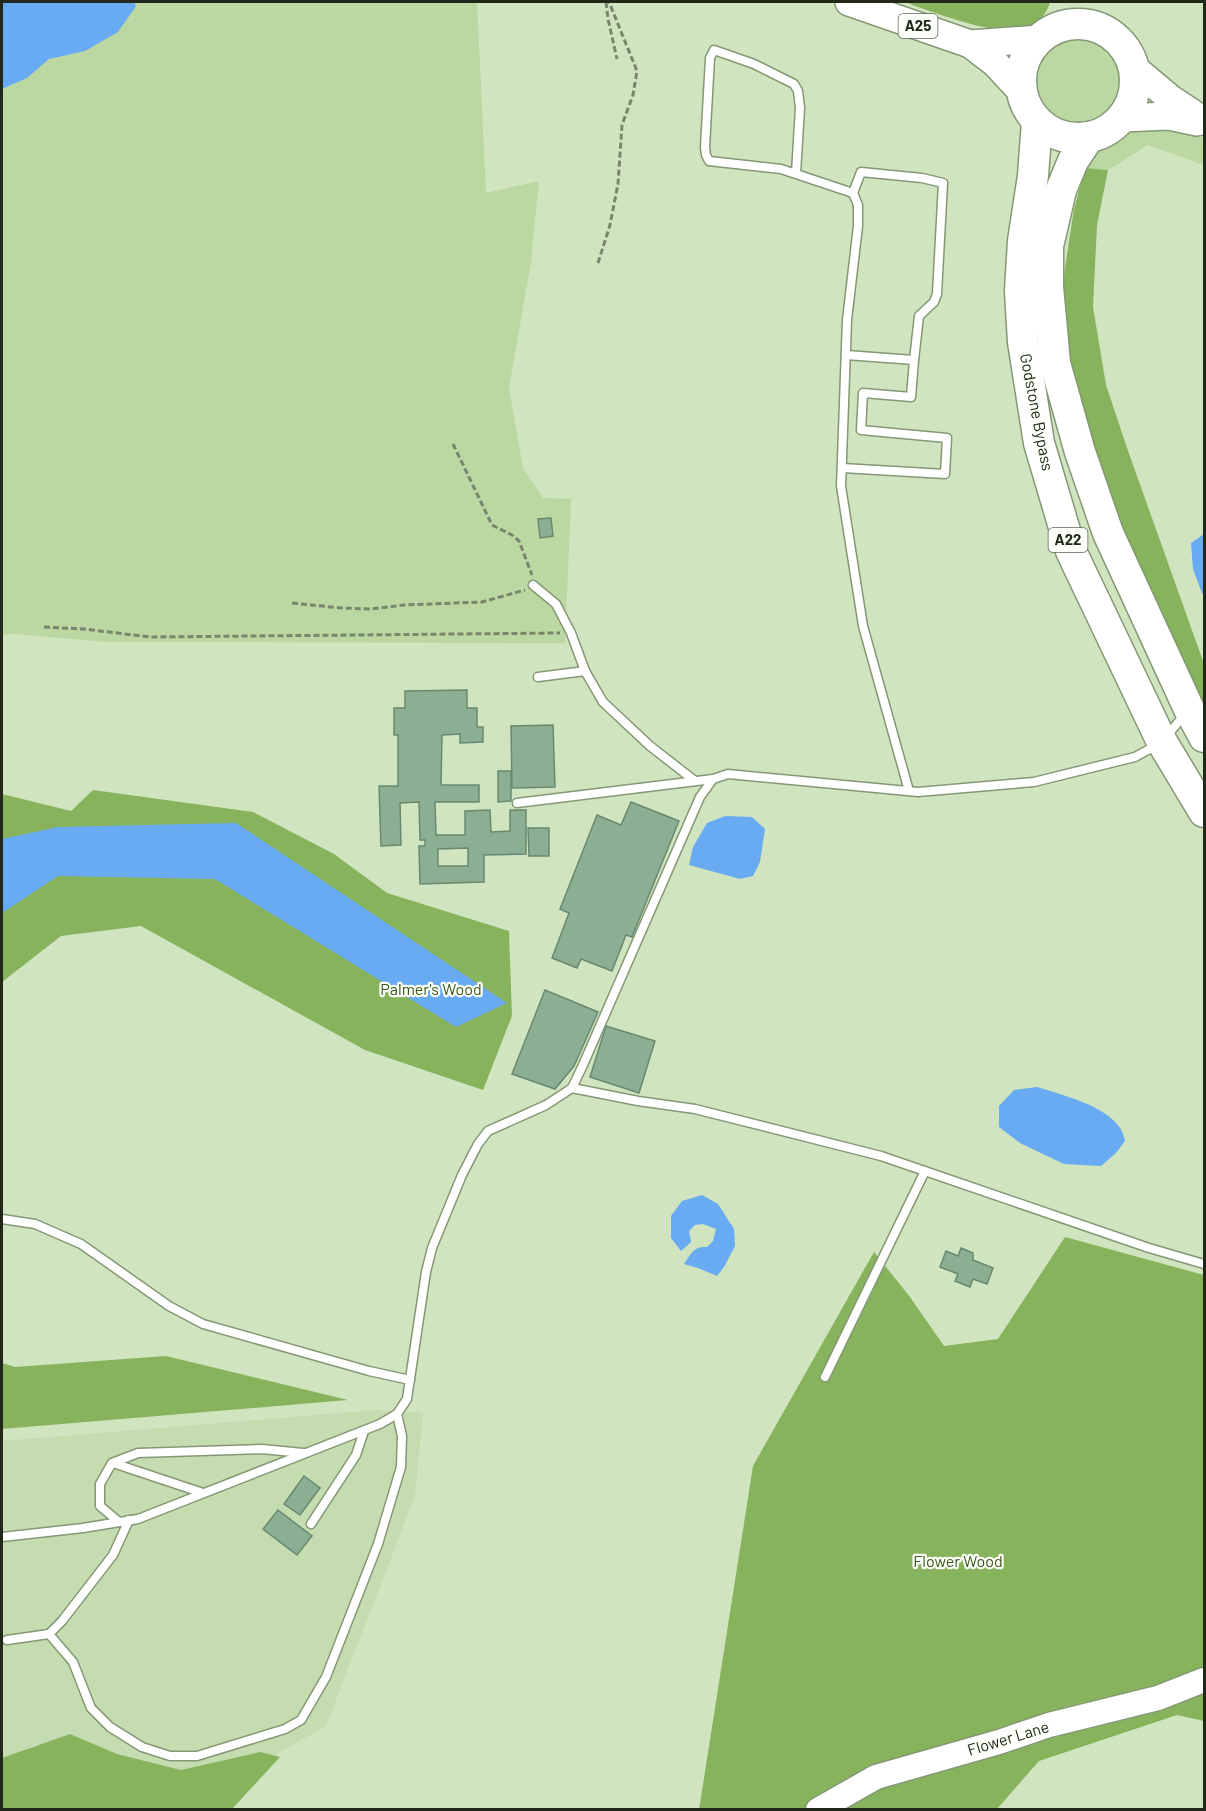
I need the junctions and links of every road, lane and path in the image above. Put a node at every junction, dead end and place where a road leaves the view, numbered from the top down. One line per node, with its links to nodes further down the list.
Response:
1 (607, 2): 7 (path); 16 (path)
2 (849, 2): 6 (main road, A25)
3 (1098, 2): 5 (highway)
4 (1057, 22): 5 (highway); 6 (main road, A25); 9 (highway)
5 (1112, 35): 8 (highway)
6 (970, 44): 9 (main road, A25)
7 (617, 59)
8 (1134, 68): 10 (highway); 12 (main road)
9 (1022, 92): 11 (highway)
10 (1122, 118): 12 (main road); 13 (highway)
11 (1037, 121): 13 (highway); 29 (highway, Godstone Bypass / A22)
12 (1204, 122)
13 (1089, 137): 27 (highway, Godstone Bypass / A22)
14 (796, 173): 14 (lane); 15 (lane)
15 (853, 193): 17 (lane); 18 (lane)
16 (598, 263)
17 (846, 355): 18 (lane); 20 (lane)
18 (914, 360): 20 (lane)
19 (453, 444): 21 (path)
20 (842, 468): 32 (lane)
21 (533, 585): 22 (path); 24 (lane)
22 (292, 603)
23 (44, 627): 24 (path)
24 (571, 633): 25 (lane)
25 (585, 671): 26 (lane); 31 (lane)
26 (538, 677)
27 (1189, 709): 28 (highway, Godstone Bypass / A22); 29 (lane)
28 (1204, 738)
29 (1162, 742): 32 (lane); 34 (highway, Godstone Bypass / A22)
30 (713, 779): 31 (lane); 32 (lane); 35 (lane)
31 (695, 781): 33 (lane)
32 (909, 791)
33 (517, 802)
34 (1204, 812)
35 (572, 1088): 36 (lane); 40 (lane)
36 (925, 1171): 38 (lane); 39 (lane)
37 (2, 1219): 40 (lane)
38 (1204, 1264)
39 (825, 1377)
40 (410, 1380): 41 (lane)
41 (397, 1414): 42 (lane); 50 (lane)
42 (364, 1431): 43 (lane); 48 (lane)
43 (305, 1454): 44 (lane); 45 (lane)
44 (112, 1463): 45 (lane); 47 (lane)
45 (203, 1493): 46 (lane)
46 (129, 1520): 47 (lane); 50 (lane)
47 (118, 1522): 49 (lane)
48 (311, 1524)
49 (2, 1537)
50 (49, 1634): 51 (lane)
51 (7, 1640)
52 (1204, 1680): 53 (street, Flower Lane)
53 (818, 1809)

